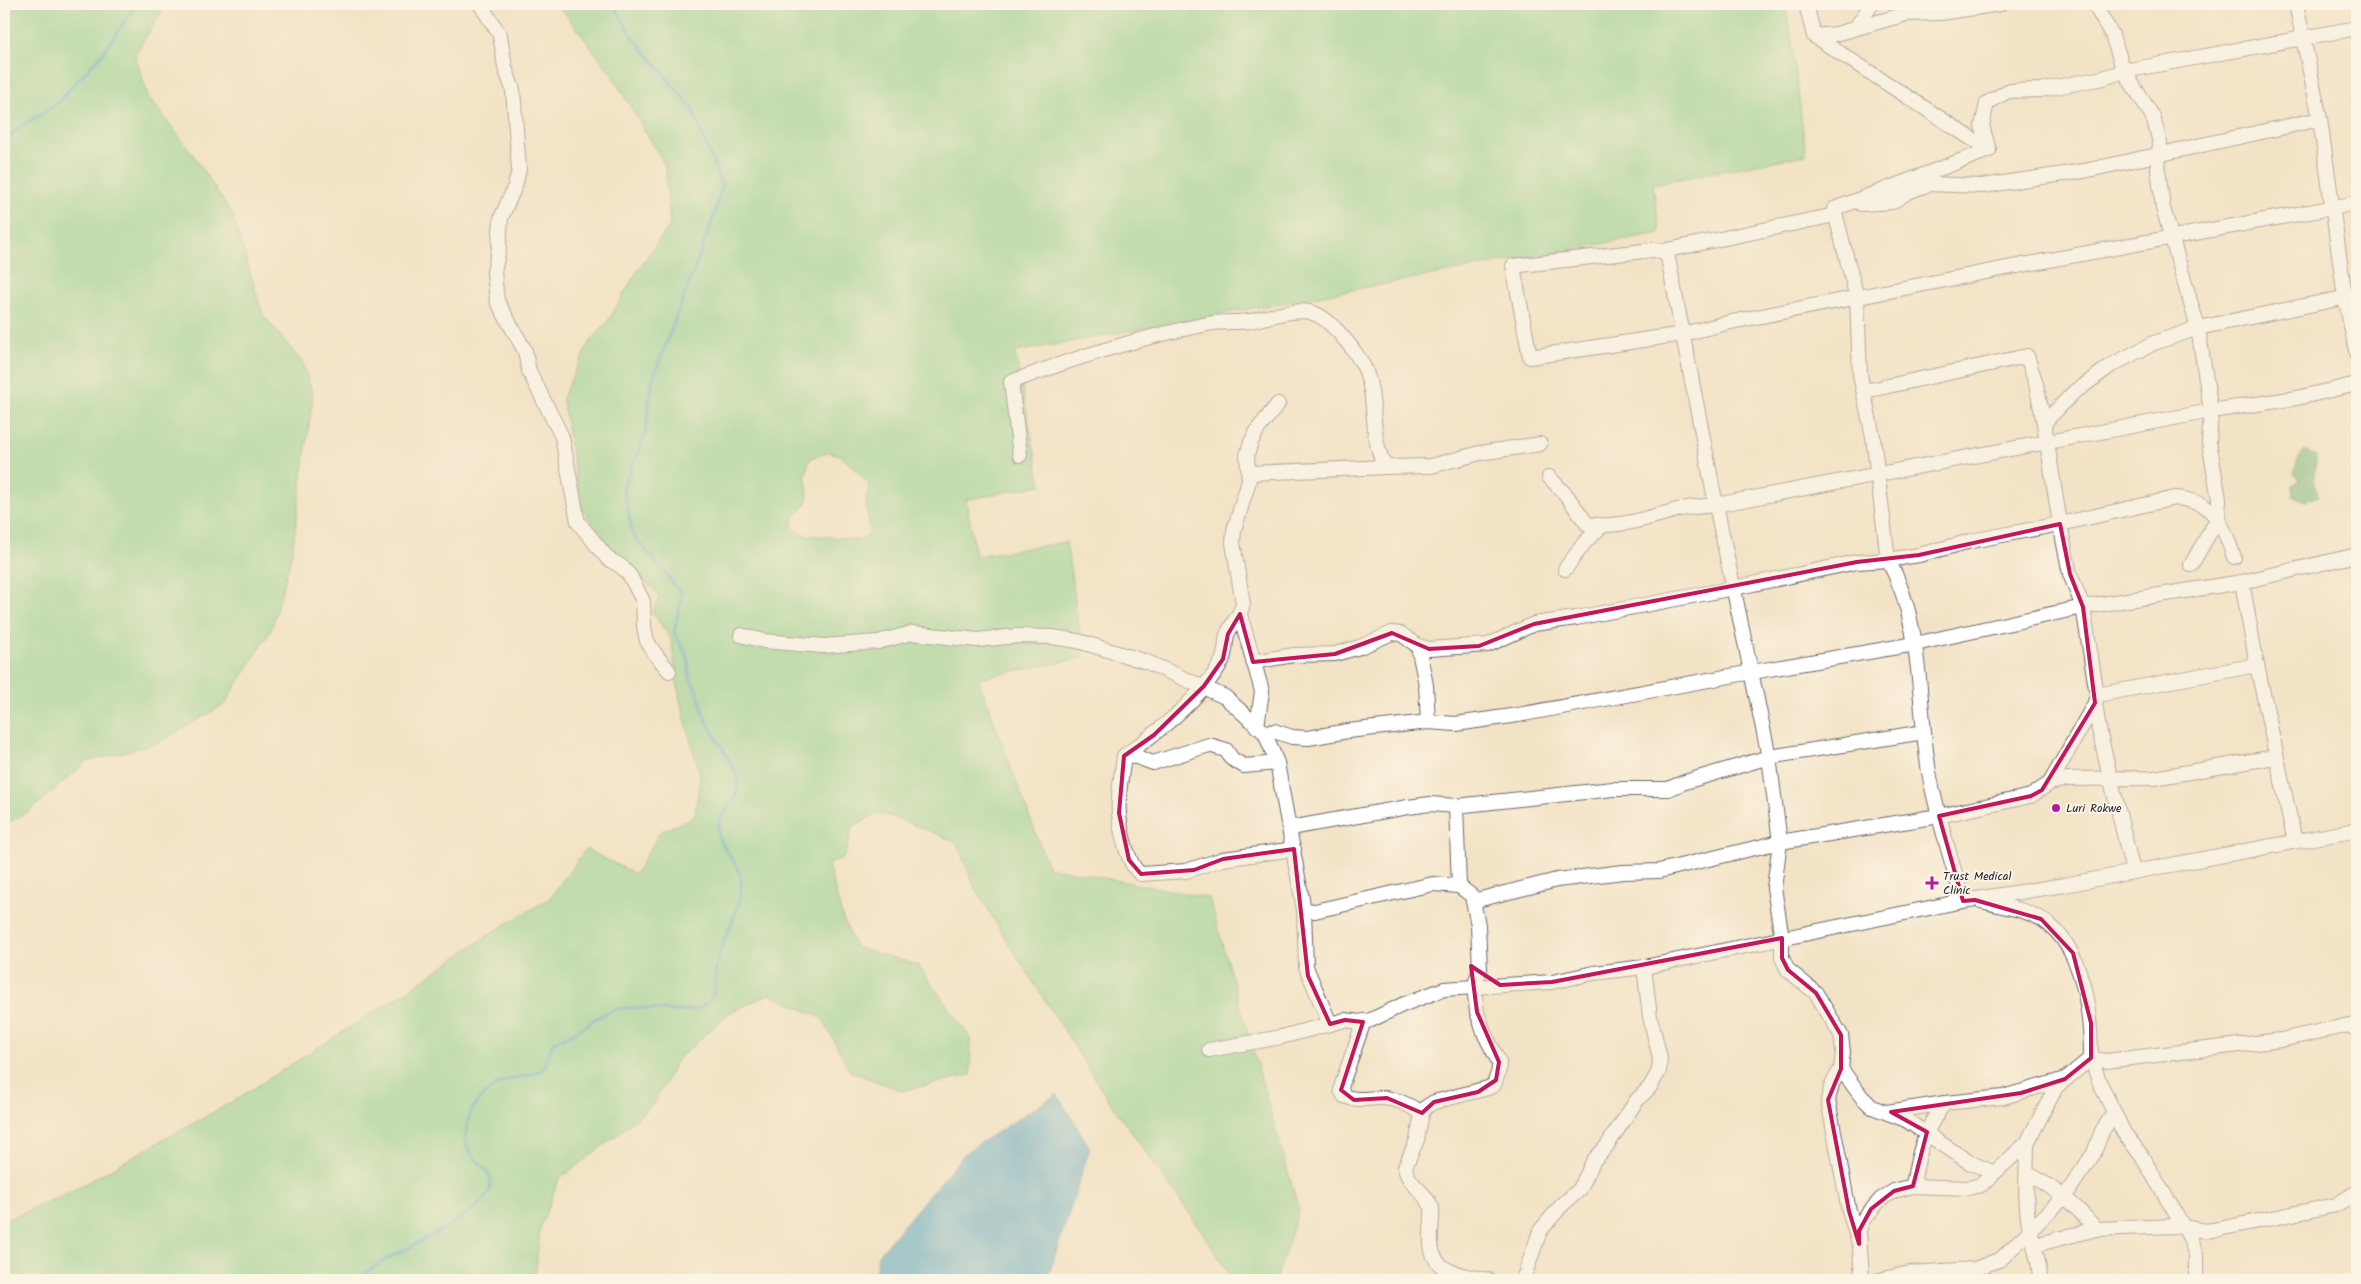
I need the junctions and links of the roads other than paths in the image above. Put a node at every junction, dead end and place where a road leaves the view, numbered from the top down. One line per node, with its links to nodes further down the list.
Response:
1 (480, 4): 55 (street)
2 (1806, 4): 9 (street)
3 (1872, 4): 7 (street)
4 (2000, 4): 7 (street)
5 (2094, 4): 11 (street)
6 (2296, 4): 10 (street)
7 (1856, 27): 9 (street)
8 (2357, 28): 10 (street)
9 (1814, 36): 13 (street)
10 (2303, 38): 11 (street); 12 (street)
11 (2124, 70): 13 (street); 14 (street)
12 (2320, 119): 14 (street); 16 (street)
13 (1989, 150): 17 (street)
14 (2159, 156): 17 (street); 18 (street)
15 (2357, 203): 16 (street)
16 (2333, 208): 18 (street); 20 (street)
17 (1835, 212): 19 (street); 21 (street)
18 (2172, 238): 21 (street); 22 (street)
19 (1663, 251): 23 (street); 23 (street)
20 (2351, 296): 22 (street); 24 (street)
21 (1857, 298): 23 (street); 26 (street)
22 (2198, 328): 28 (street); 29 (street)
23 (1684, 334): 37 (street)
24 (2357, 355)
25 (2357, 384): 28 (street)
26 (1865, 390): 29 (street); 35 (street)
27 (1278, 404): 34 (street)
28 (2211, 410): 30 (street); 38 (street)
29 (2044, 423): 30 (street)
30 (2046, 442): 35 (street); 39 (street)
31 (1540, 444): 33 (street)
32 (1020, 455): 33 (street)
33 (1386, 467): 34 (street)
34 (1250, 473): 49 (street)
35 (1877, 473): 37 (street); 43 (street)
36 (1549, 477): 40 (street)
37 (1716, 505): 40 (street); 47 (street)
38 (2218, 518): 39 (street); 42 (street); 44 (street)
39 (2060, 524): 43 (street); 48 (street)
40 (1602, 526): 45 (street)
41 (2357, 554): 46 (street)
42 (2234, 557)
43 (1888, 560): 47 (street); 51 (street)
44 (2191, 564)
45 (1565, 569)
46 (2242, 582): 48 (street); 54 (street)
47 (1734, 588): 52 (street); 56 (street)
48 (2083, 607): 51 (street); 58 (street)
49 (1240, 614): 53 (street); 57 (street)
50 (741, 635): 57 (street)
51 (1915, 644): 56 (street); 61 (street)
52 (1418, 646): 53 (street); 59 (street)
53 (1253, 662): 60 (street)
54 (2257, 665): 58 (street); 64 (street)
55 (670, 671)
56 (1752, 672): 59 (street); 63 (street)
57 (1204, 686): 60 (street); 62 (street)
58 (2096, 699): 66 (street); 67 (street)
59 (1428, 722): 60 (street)
60 (1261, 730): 65 (street)
61 (1924, 732): 63 (street); 69 (street)
62 (1124, 756): 65 (street); 74 (street)
63 (1769, 757): 68 (street); 72 (street)
64 (2275, 757): 66 (street); 73 (street)
65 (1278, 763): 70 (street)
66 (2111, 778): 67 (street); 75 (street)
67 (2050, 783): 69 (street)
68 (1456, 806): 70 (street); 76 (street)
69 (1939, 816): 72 (street); 77 (street)
70 (1290, 828): 74 (street)
71 (2357, 830): 73 (street)
72 (1780, 842): 78 (street); 80 (street)
73 (2295, 842): 75 (street)
74 (1294, 849): 79 (street)
75 (2133, 872): 77 (street)
76 (1459, 886): 78 (street); 79 (street)
77 (1969, 900): 80 (street); 89 (street)
78 (1474, 901): 82 (street)
79 (1304, 910): 86 (street)
80 (1782, 938): 81 (street); 90 (street)
81 (1644, 966): 83 (street); 109 (street)
82 (1480, 969): 83 (street); 84 (street)
83 (1500, 985): 84 (street)
84 (1474, 987): 85 (street); 94 (street)
85 (1364, 1021): 86 (street); 94 (street)
86 (1330, 1024): 88 (street)
87 (2354, 1026): 89 (street)
88 (1209, 1050)
89 (2091, 1058): 91 (street); 95 (street)
90 (1841, 1069): 93 (street); 106 (street)
91 (2065, 1079): 92 (street); 97 (street)
92 (1945, 1103): 93 (street); 96 (street)
93 (1888, 1112): 96 (street)
94 (1422, 1113): 108 (street)
95 (2114, 1113): 102 (street); 103 (street)
96 (1927, 1132): 98 (street); 100 (street)
97 (2028, 1143): 98 (street); 99 (street)
98 (1994, 1173): 100 (street)
99 (2027, 1173): 102 (street); 105 (street)
100 (1913, 1186): 106 (street)
101 (2357, 1192): 103 (street)
102 (2064, 1196): 104 (street); 105 (street)
103 (2182, 1227): 104 (street); 113 (street)
104 (2096, 1229): 107 (street)
105 (2030, 1230): 107 (street); 111 (street)
106 (1859, 1244): 110 (street)
107 (2035, 1245): 112 (street)
108 (1490, 1280)
109 (1523, 1280)
110 (1862, 1280)
111 (1879, 1280)
112 (2040, 1280)
113 (2196, 1280)

